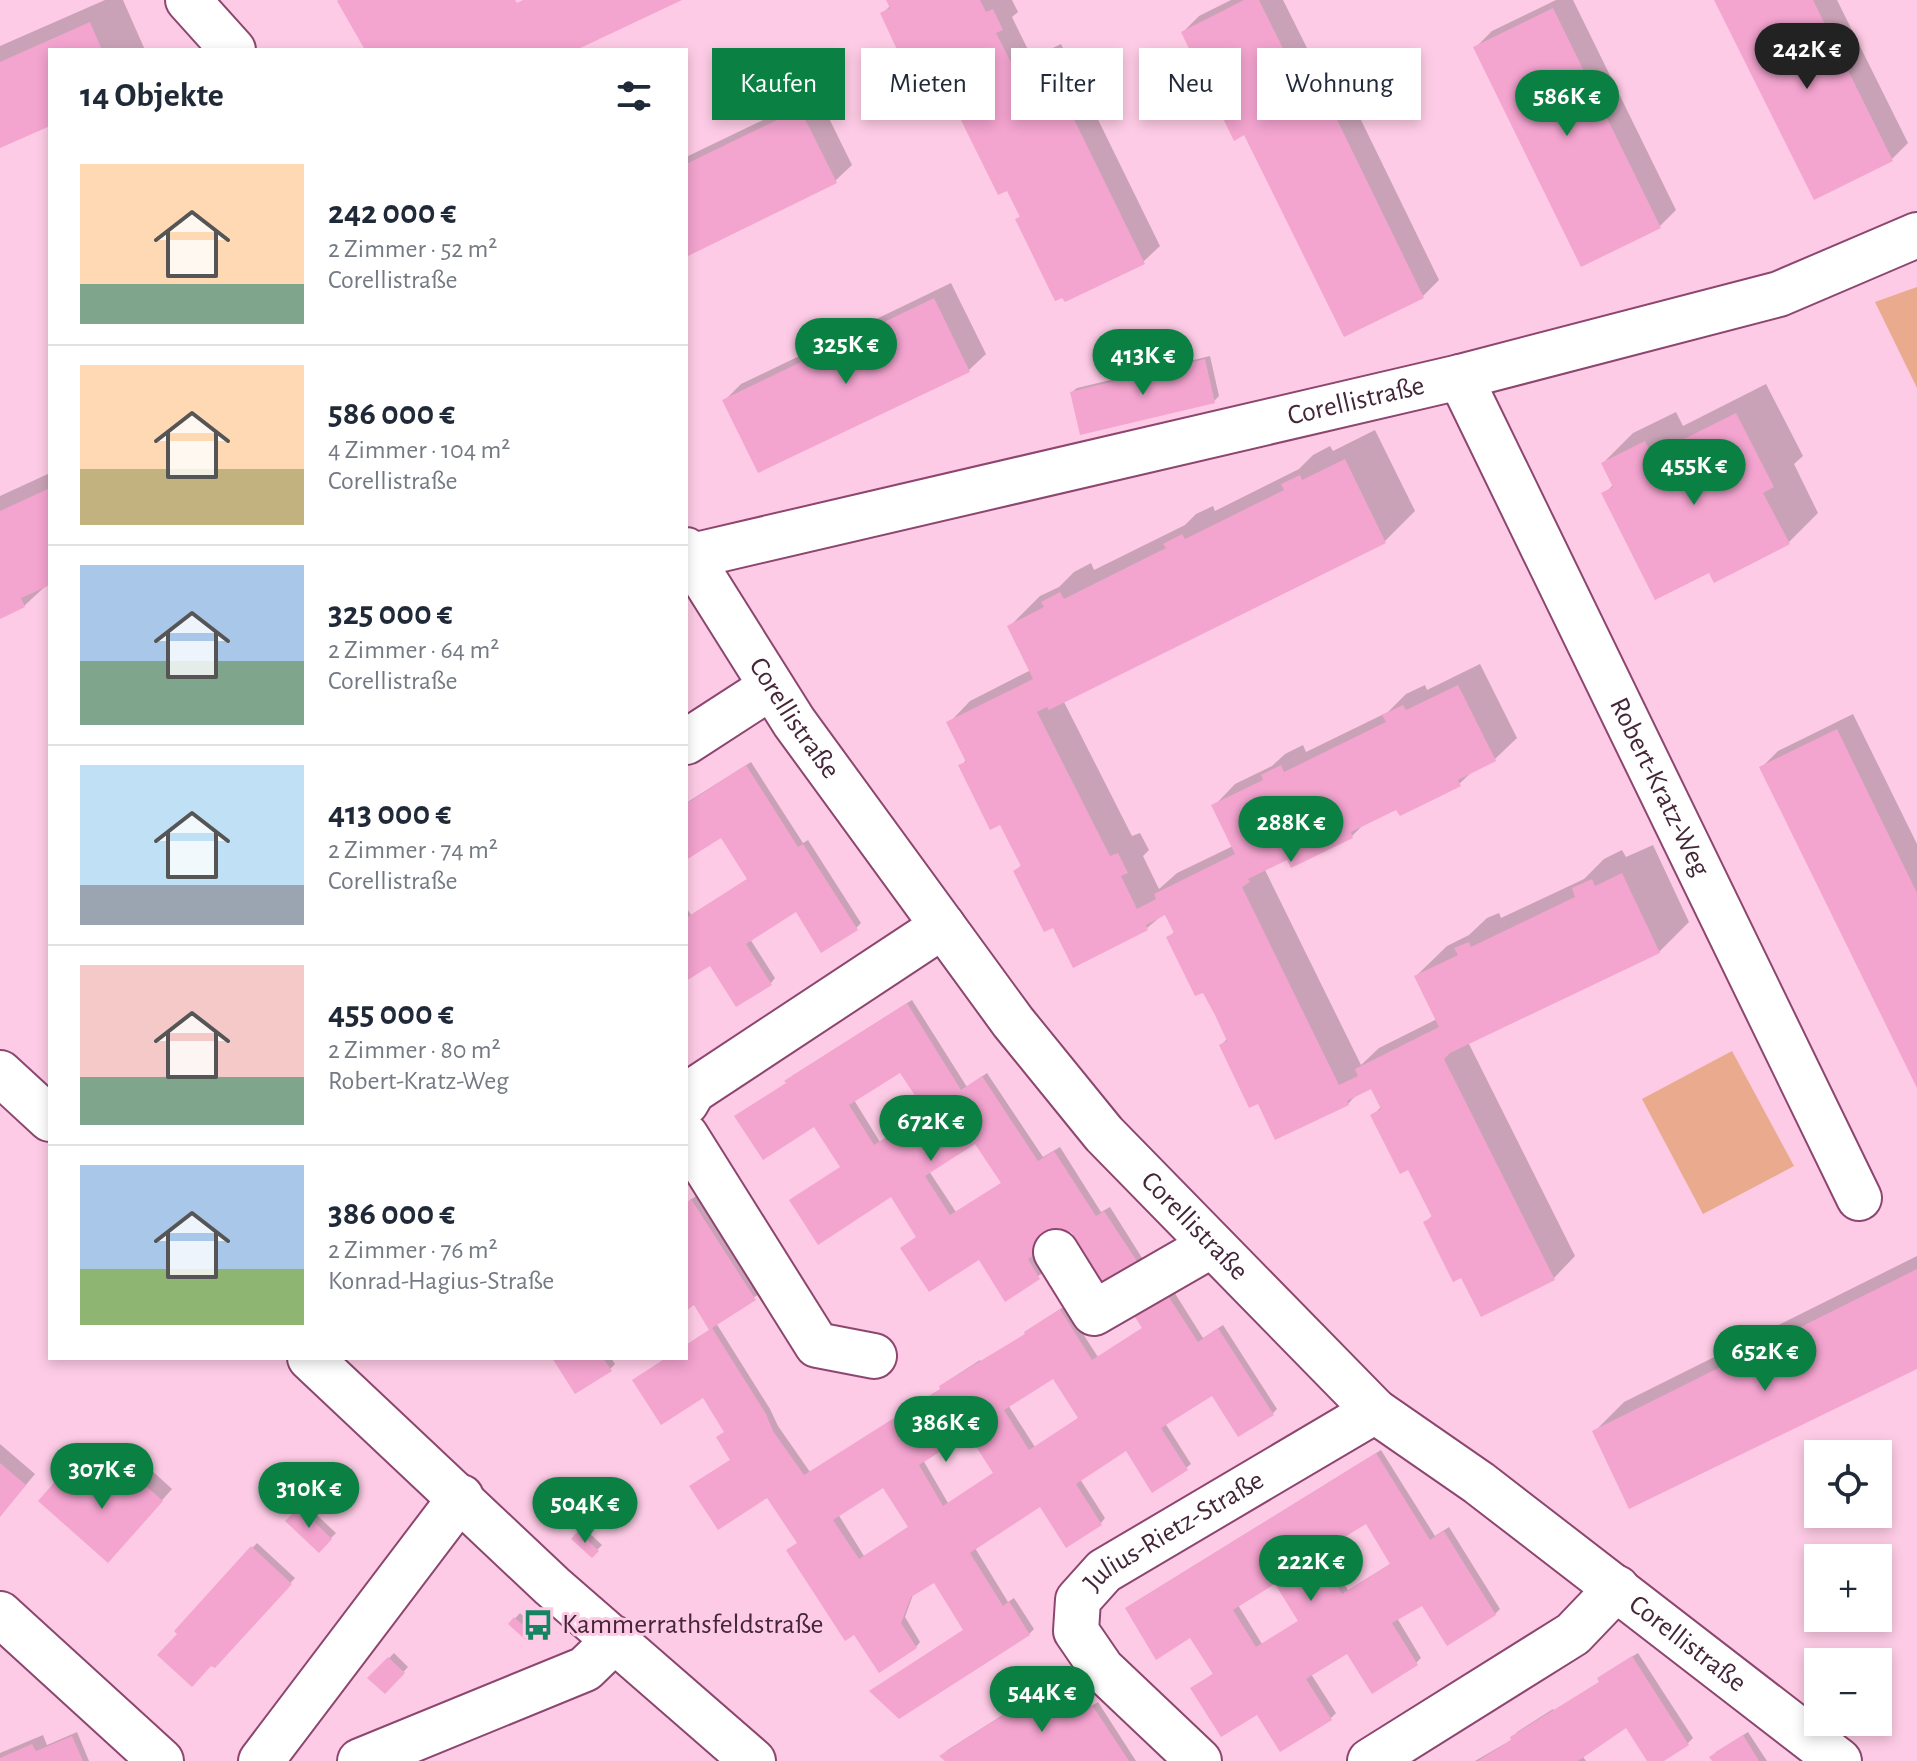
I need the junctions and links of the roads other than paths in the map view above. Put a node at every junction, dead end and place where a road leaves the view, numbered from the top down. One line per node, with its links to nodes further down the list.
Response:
1 (188, 0): 2 (street)
2 (231, 48)
3 (1917, 235): 4 (street, Corellistraße)
4 (1460, 377): 5 (street, Corellistraße); 13 (street, Robert-Kratz-Weg)
5 (689, 553): 6 (street, Corellistraße)
6 (771, 687): 7 (street); 8 (street, Corellistraße)
7 (688, 741)
8 (943, 926): 10 (street); 14 (street, Corellistraße)
9 (0, 1073): 11 (street)
10 (688, 1100)
11 (48, 1117)
12 (688, 1139): 16 (street)
13 (1859, 1198)
14 (1212, 1245): 15 (street); 18 (street, Corellistraße)
15 (1056, 1252)
16 (874, 1356)
17 (312, 1360): 19 (street)
18 (1375, 1411): 20 (street, Corellistraße); 27 (street, Julius-Rietz-Straße)
19 (461, 1497): 22 (street); 24 (street)
20 (1617, 1588): 28 (street); 29 (street, Corellistraße)
21 (0, 1614): 23 (street)
22 (616, 1639): 25 (street); 26 (street)
23 (161, 1761)
24 (261, 1761)
25 (360, 1761)
26 (753, 1761)
27 (1199, 1761)
28 (1370, 1761)
29 (1839, 1761)

